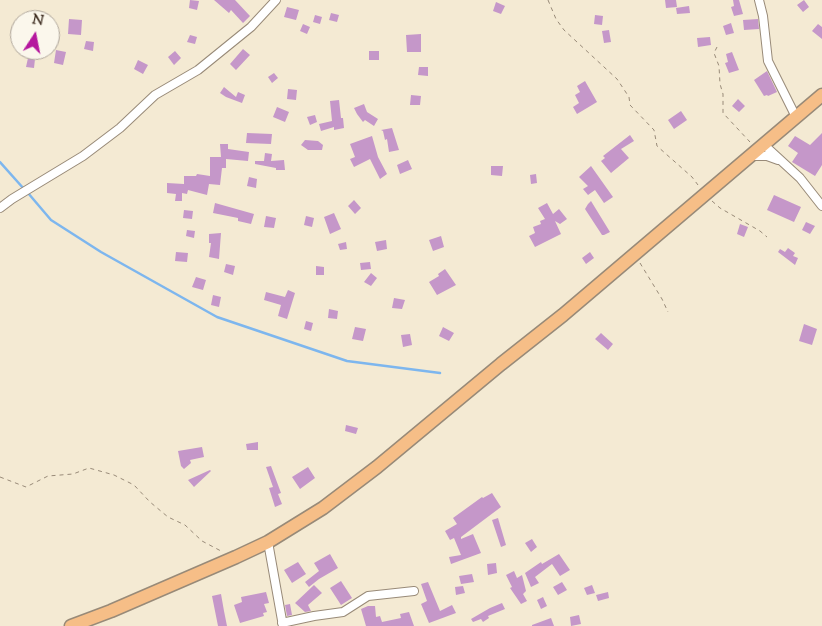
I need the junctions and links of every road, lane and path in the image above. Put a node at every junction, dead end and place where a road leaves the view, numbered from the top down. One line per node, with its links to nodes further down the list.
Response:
1 (276, 0): 11 (street)
2 (548, 0): 9 (path)
3 (758, 0): 6 (street)
4 (717, 46): 7 (path)
5 (822, 95): 6 (highway)
6 (796, 117): 7 (highway)
7 (756, 150): 8 (street); 8 (street); 9 (highway)
8 (789, 168): 10 (street)
9 (704, 194): 12 (path); 13 (highway)
10 (822, 206)
11 (0, 208)
12 (767, 237)
13 (633, 255): 14 (path); 16 (highway)
14 (668, 312)
15 (0, 476): 17 (path)
16 (268, 542): 19 (street); 20 (highway)
17 (221, 551)
18 (414, 591): 19 (street)
19 (282, 625)
20 (70, 626)

